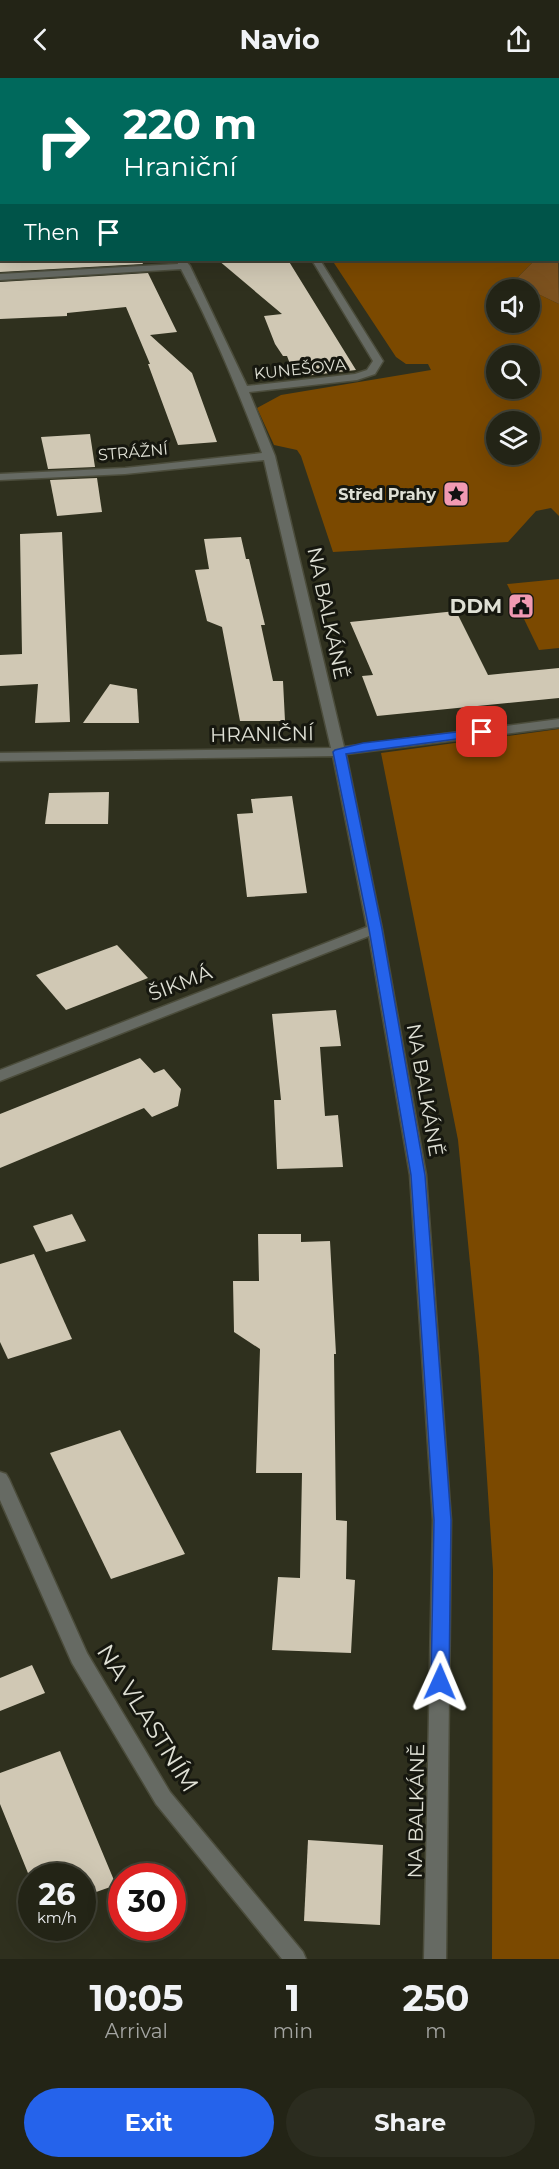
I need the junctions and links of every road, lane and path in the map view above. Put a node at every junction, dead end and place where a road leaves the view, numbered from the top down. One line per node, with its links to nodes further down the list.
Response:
1 (317, 261): 4 (street, KUNEŠOVA)
2 (183, 263): 3 (street); 4 (street, NA BALKÁNĚ)
3 (0, 277)
4 (243, 390): 5 (street, NA BALKÁNĚ)
5 (269, 456): 6 (street, STRÁŽNÍ); 8 (street, NA BALKÁNĚ)
6 (0, 477)
7 (559, 723): 8 (street, HRANIČNÍ)
8 (339, 752): 9 (street, HRANIČNÍ); 10 (street, NA BALKÁNĚ)
9 (0, 758)
10 (375, 929): 11 (street, ŠIKMÁ); 14 (street, NA BALKÁNĚ)
11 (0, 1076)
12 (0, 1479): 13 (street, NA VLASTNÍM)
13 (295, 1959)
14 (435, 1959)

